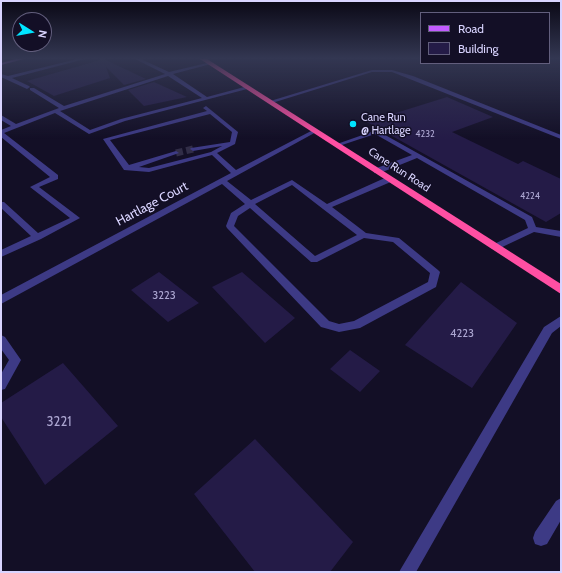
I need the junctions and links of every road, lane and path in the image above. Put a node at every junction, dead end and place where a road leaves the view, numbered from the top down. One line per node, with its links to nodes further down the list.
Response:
1 (25, 86): 10 (street)
2 (132, 86): 10 (street)
3 (185, 86): 8 (street)
4 (245, 86): 7 (highway, Cane Run Road)
5 (324, 86): 9 (street)
6 (433, 86): 17 (street)
7 (248, 88): 8 (street); 9 (highway, Cane Run Road)
8 (201, 98): 11 (street); 12 (street)
9 (270, 102): 15 (highway, Cane Run Road)
10 (63, 108): 11 (street)
11 (55, 111): 14 (street)
12 (211, 112): 18 (street); 24 (street)
13 (1, 117): 14 (street)
14 (14, 126): 16 (street)
15 (316, 131): 19 (highway, Cane Run Road); 26 (street, Hartlage Court)
16 (1, 133): 35 (street)
17 (561, 137)
18 (233, 143): 20 (street); 21 (street)
19 (337, 145): 23 (street); 25 (highway, Cane Run Road)
20 (192, 149)
21 (213, 153): 24 (street); 26 (street)
22 (176, 154): 24 (street)
23 (417, 156): 25 (street); 32 (street)
24 (127, 168)
25 (377, 171): 27 (highway, Cane Run Road)
26 (236, 174): 28 (street, Hartlage Court)
27 (390, 179): 31 (street); 36 (highway, Cane Run Road)
28 (222, 182): 30 (street); 39 (street, Hartlage Court)
29 (1, 204): 35 (street)
30 (250, 204): 31 (street); 34 (street); 34 (street)
31 (326, 208): 34 (street)
32 (533, 229): 33 (street); 36 (street)
33 (561, 234)
34 (363, 235)
35 (38, 237): 37 (street)
36 (495, 247): 38 (highway, Cane Run Road)
37 (1, 254)
38 (561, 290)
39 (1, 300)
40 (561, 320): 45 (street)
41 (1, 340): 42 (street)
42 (1, 384)
43 (561, 506): 44 (street)
44 (542, 538)
45 (407, 572)

